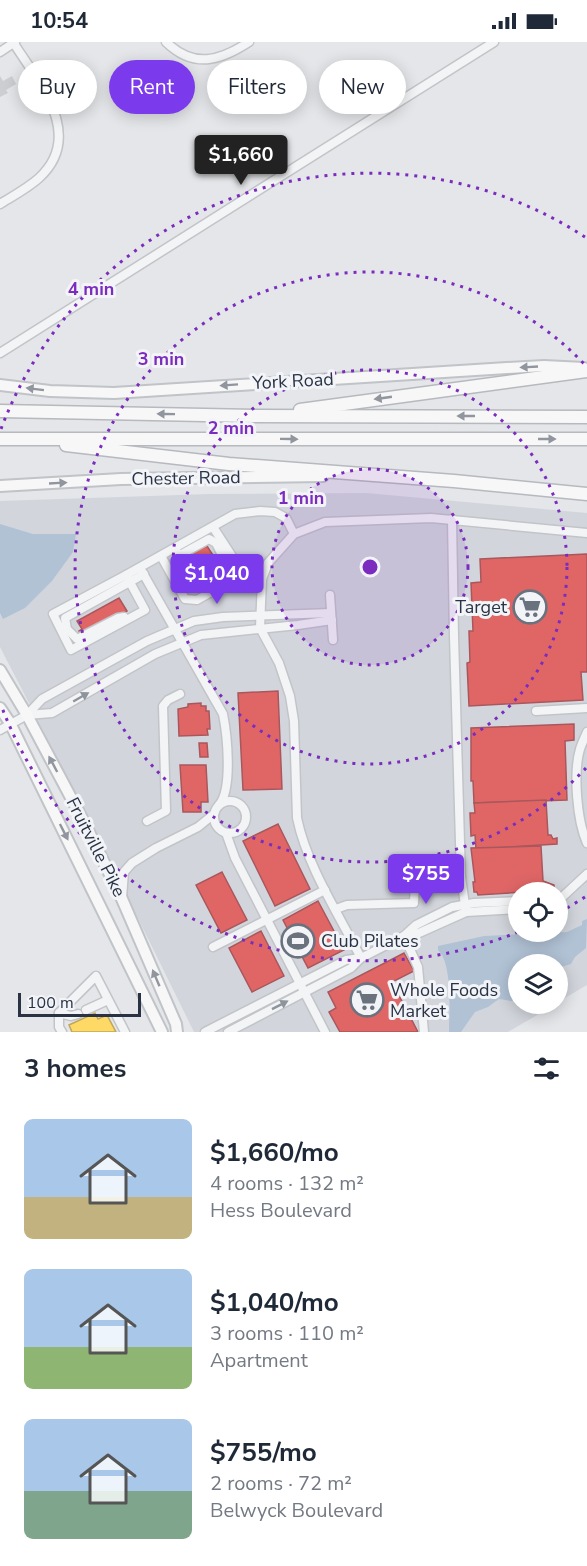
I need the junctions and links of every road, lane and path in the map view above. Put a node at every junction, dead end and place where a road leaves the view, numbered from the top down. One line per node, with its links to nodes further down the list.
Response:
1 (14, 42): 5 (street); 6 (street)
2 (166, 42): 3 (street)
3 (249, 42)
4 (494, 42): 7 (street)
5 (0, 51)
6 (0, 204)
7 (0, 353)
8 (587, 369): 9 (main road, York Road, one-way to 9); 11 (highway, one-way to 11)
9 (0, 385)
10 (0, 411): 11 (highway, one-way to 10)
11 (255, 416): 12 (highway, one-way to 11)
12 (587, 417)
13 (0, 439): 14 (highway)
14 (20, 439): 15 (highway, one-way to 15); 16 (highway)
15 (587, 439)
16 (380, 475): 17 (main road, Chester Road, one-way to 16); 18 (highway, Chester Road)
17 (0, 485)
18 (587, 494)
19 (452, 519): 21 (street); 22 (street); 57 (street)
20 (213, 527): 22 (street); 23 (street); 27 (street)
21 (587, 533)
22 (294, 534): 31 (street)
23 (174, 549): 24 (street); 27 (street)
24 (161, 556): 25 (street); 27 (street)
25 (142, 571): 26 (street); 29 (street)
26 (128, 579): 30 (street); 30 (street)
27 (234, 579)
28 (330, 594): 32 (street)
29 (159, 603): 30 (street); 34 (street)
30 (145, 610)
31 (260, 616): 32 (street); 33 (street); 34 (street)
32 (331, 616): 33 (street); 35 (street)
33 (260, 628): 36 (street); 58 (street)
34 (174, 629): 36 (street); 42 (street)
35 (333, 640)
36 (181, 642): 42 (street, one-way to 36); 45 (street)
37 (0, 670): 42 (main road, Fruitville Pike)
38 (180, 694): 49 (street)
39 (0, 708): 43 (main road, Fruitville Pike)
40 (587, 708): 41 (street)
41 (536, 711)
42 (27, 715): 43 (street); 60 (main road, Fruitville Pike, one-way to 42)
43 (5, 726): 74 (main road, Fruitville Pike, one-way to 74)
44 (587, 732): 54 (street)
45 (227, 783): 46 (street); 47 (street)
46 (236, 802): 47 (street); 52 (street)
47 (219, 805): 48 (street)
48 (214, 814): 50 (street); 51 (street)
49 (147, 821)
50 (215, 824): 51 (street); 53 (street)
51 (198, 827): 60 (street)
52 (237, 831): 53 (street); 55 (street)
53 (226, 833): 55 (street)
54 (587, 843)
55 (232, 849): 65 (street)
56 (587, 874): 59 (street)
57 (461, 878): 62 (street); 63 (street)
58 (325, 890): 63 (street); 65 (street)
59 (568, 892)
60 (122, 899): 75 (main road, Fruitville Pike, one-way to 60)
61 (508, 902): 62 (street)
62 (465, 908): 64 (street); 66 (street)
63 (336, 909): 68 (street)
64 (508, 909)
65 (267, 920): 67 (street); 69 (street)
66 (404, 936): 68 (street); 79 (street)
67 (213, 947)
68 (361, 958): 69 (street)
69 (302, 988): 76 (street); 77 (street, one-way to 69); 78 (street)
70 (108, 1000): 71 (street); 71 (street); 73 (street)
71 (59, 1013): 72 (street)
72 (62, 1032)
73 (125, 1032)
74 (162, 1032)
75 (177, 1032)
76 (205, 1032)
77 (228, 1032)
78 (326, 1032)
79 (424, 1032)

